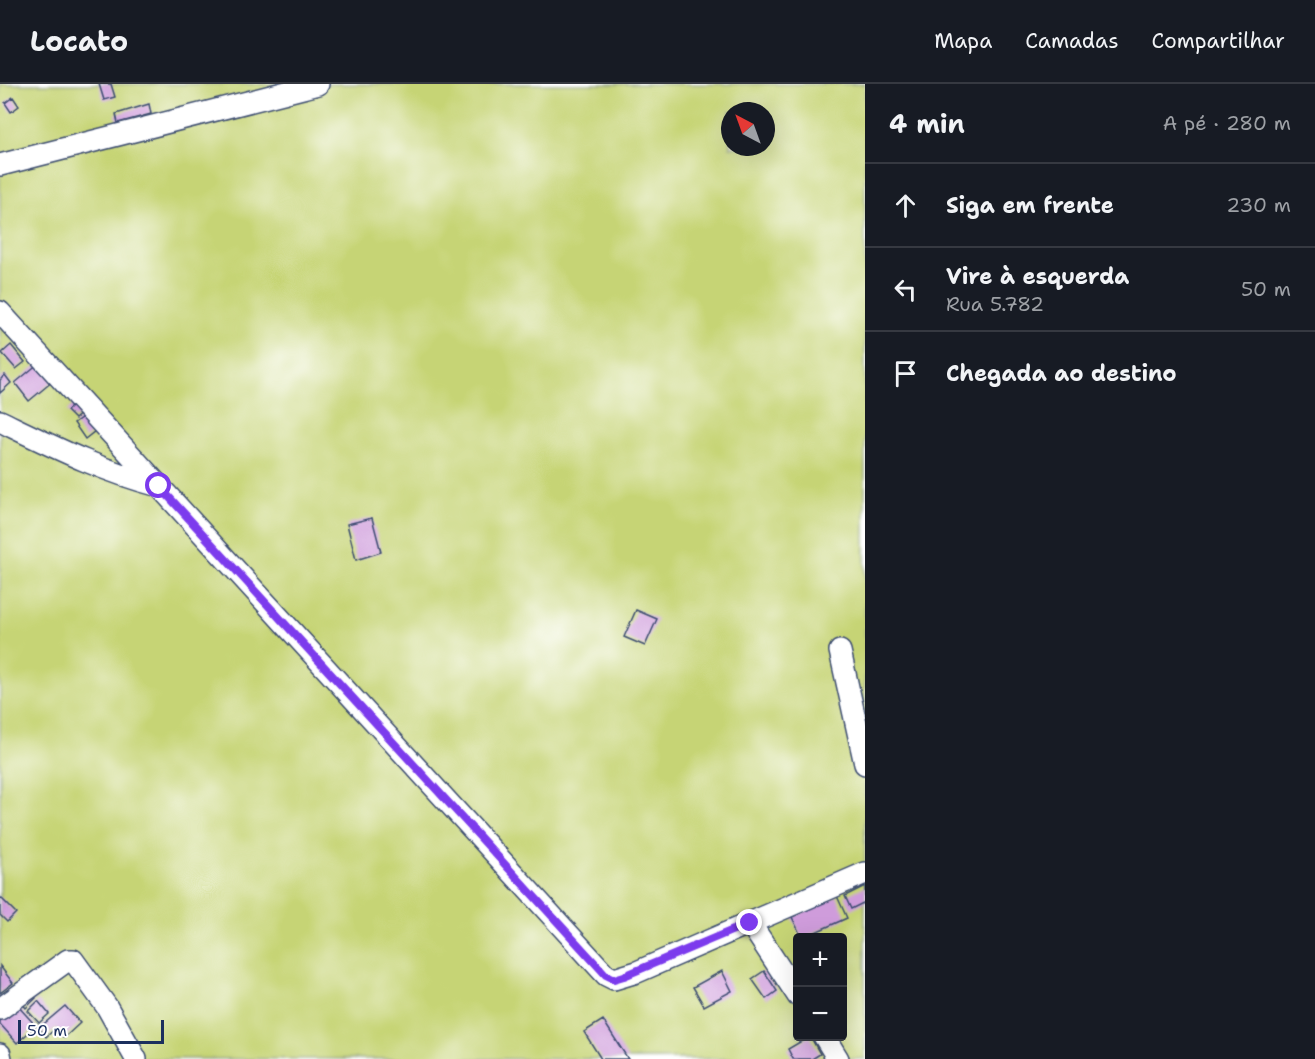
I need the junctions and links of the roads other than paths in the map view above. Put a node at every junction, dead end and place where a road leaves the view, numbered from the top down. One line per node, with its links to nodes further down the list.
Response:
1 (318, 84): 2 (street)
2 (0, 165)
3 (0, 312): 5 (street)
4 (0, 421): 5 (street)
5 (159, 486): 10 (street)
6 (840, 651): 7 (street)
7 (857, 694): 8 (street)
8 (865, 764)
9 (865, 873): 10 (street)
10 (750, 923): 11 (street)
11 (793, 988)
12 (0, 1009): 16 (street)
13 (827, 1041): 17 (street)
14 (0, 1054): 15 (street)
15 (1, 1059)
16 (136, 1059)
17 (838, 1059)

